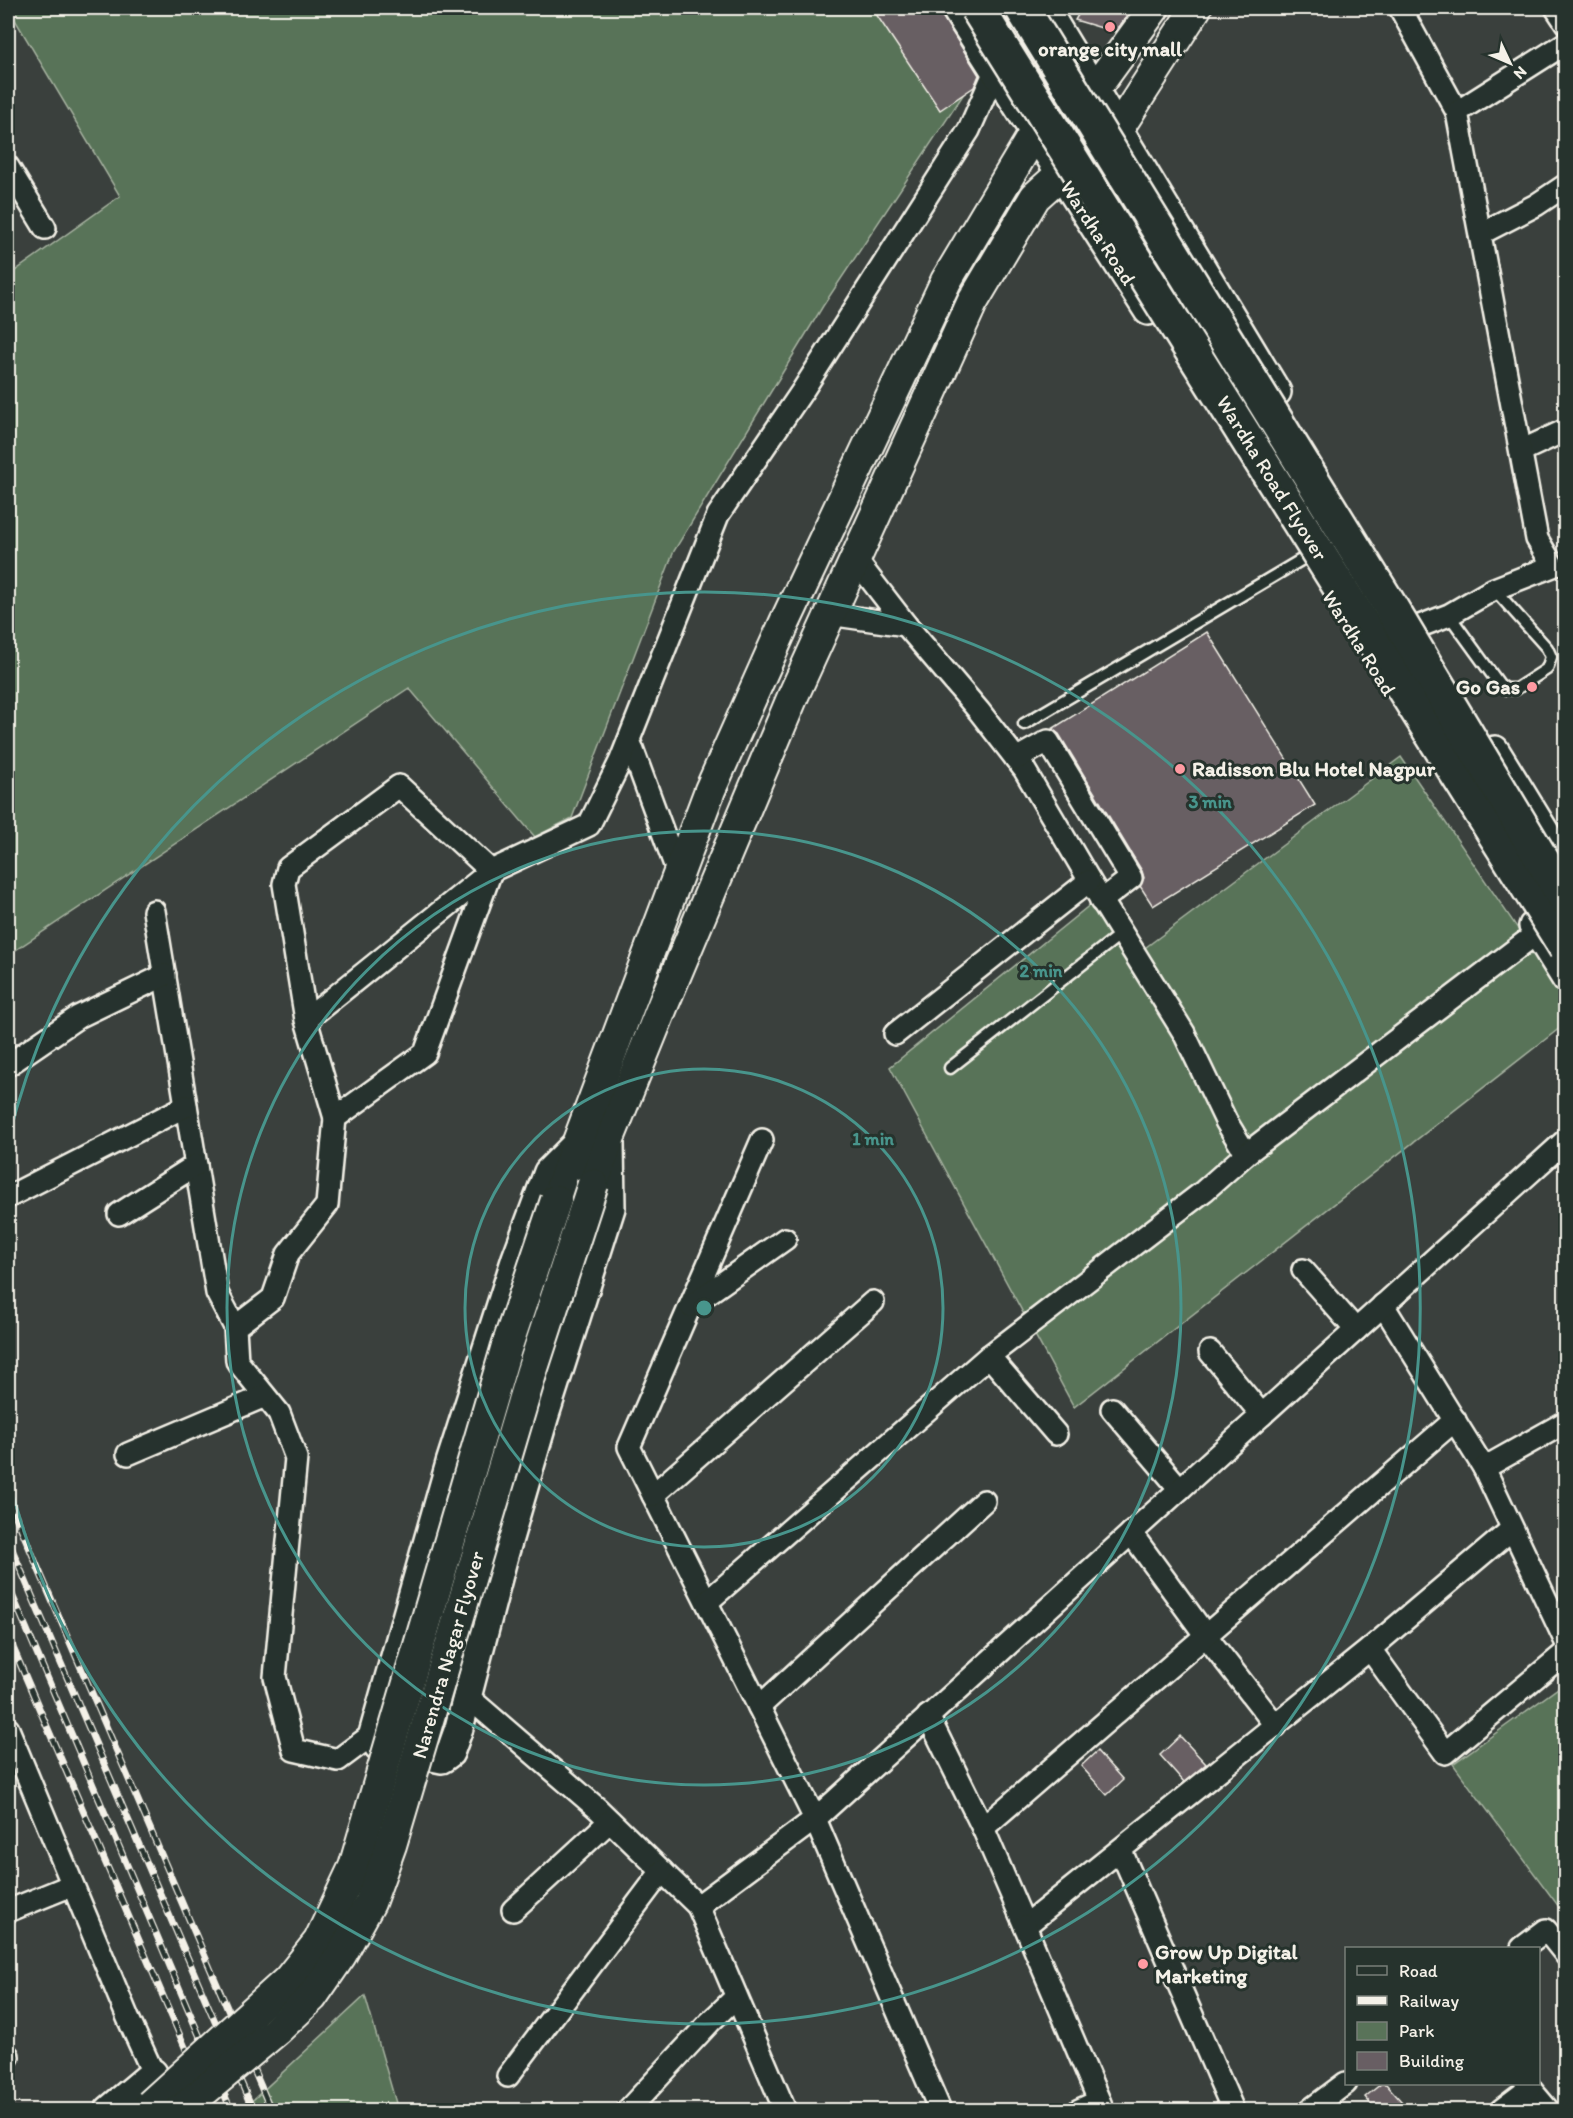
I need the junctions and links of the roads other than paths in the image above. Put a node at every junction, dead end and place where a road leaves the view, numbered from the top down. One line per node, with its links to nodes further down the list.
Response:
1 (955, 8): 11 (street, Wardha Road)
2 (977, 8): 43 (highway, Wardha Road Flyover, bridge)
3 (1022, 8): 38 (highway, Wardha Road Flyover, bridge)
4 (1045, 8): 12 (street)
5 (1154, 8): 12 (main road)
6 (1196, 8): 14 (main road)
7 (1400, 8): 13 (street)
8 (1556, 8): 9 (street)
9 (1566, 23)
10 (1566, 43): 13 (street)
11 (995, 71): 15 (street, Wardha Road); 32 (street)
12 (1095, 89): 14 (street); 15 (main road)
13 (1457, 112): 20 (street)
14 (1118, 129): 17 (main road, Narendra Nagar Flyover); 30 (street)
15 (1035, 132): 17 (street, Wardha Road); 36 (main road, Narendra Nagar Flyover)
16 (8, 167): 19 (street)
17 (1060, 174): 23 (street, Wardha Road); 24 (main road, Narendra Nagar Flyover)
18 (1566, 185): 20 (street)
19 (45, 228)
20 (1480, 234): 22 (street)
21 (1566, 430): 22 (street)
22 (1521, 451): 25 (street)
23 (1305, 557): 31 (lane); 42 (street, Wardha Road)
24 (855, 559): 27 (main road, Narendra Nagar Flyover); 29 (street)
25 (1559, 564): 26 (street)
26 (1494, 588): 28 (street); 28 (lane)
27 (829, 614): 29 (street); 52 (main road, Narendra Nagar Flyover)
28 (1449, 615): 30 (street)
29 (906, 625): 33 (street)
30 (1419, 626): 34 (street)
31 (1024, 724)
32 (629, 740): 35 (street); 36 (street)
33 (1016, 759): 37 (street); 39 (street)
34 (1566, 866)
35 (491, 872): 46 (street); 46 (street); 51 (street)
36 (678, 873): 55 (main road, Narendra Nagar Flyover)
37 (1089, 880): 39 (street); 47 (street)
38 (1566, 900)
39 (1101, 901): 41 (street)
40 (154, 911): 44 (street)
41 (1122, 933): 49 (lane); 56 (street)
42 (1537, 933): 45 (street, Wardha Road); 56 (street)
43 (1566, 948)
44 (165, 975): 48 (street); 50 (street)
45 (1566, 979)
46 (306, 1020): 51 (street)
47 (895, 1034)
48 (8, 1065)
49 (950, 1068)
50 (186, 1106): 57 (street); 58 (street)
51 (335, 1118): 65 (street)
52 (609, 1136): 87 (street); 114 (main road, Narendra Nagar Flyover, bridge)
53 (762, 1140): 64 (street)
54 (1566, 1140): 63 (street)
55 (577, 1143): 92 (street); 112 (main road, Narendra Nagar Flyover, bridge)
56 (1246, 1154): 68 (street)
57 (196, 1165): 59 (street); 65 (street)
58 (8, 1197)
59 (119, 1214)
60 (785, 1239): 64 (street)
61 (1303, 1270): 66 (street)
62 (873, 1302): 78 (street)
63 (1383, 1305): 66 (street); 72 (street)
64 (690, 1306): 78 (street)
65 (235, 1327): 69 (street)
66 (1356, 1330): 71 (street)
67 (1210, 1352): 71 (street)
68 (989, 1356): 74 (street); 82 (street)
69 (265, 1396): 75 (street); 92 (street)
70 (1112, 1409): 77 (street)
71 (1262, 1415): 77 (street)
72 (1455, 1420): 76 (street); 83 (street)
73 (1566, 1422): 76 (street)
74 (1056, 1434)
75 (128, 1454)
76 (1484, 1468): 80 (street)
77 (1180, 1489): 81 (street)
78 (653, 1495): 82 (street)
79 (984, 1501): 88 (street)
80 (1512, 1529): 84 (street); 85 (street)
81 (1131, 1533): 83 (street); 89 (street)
82 (707, 1602): 88 (street)
83 (1206, 1636): 90 (street); 95 (street)
84 (1566, 1642)
85 (1370, 1649): 86 (street); 90 (street)
86 (1566, 1652)
87 (468, 1696): 92 (street); 94 (street)
88 (759, 1707): 93 (street)
89 (928, 1716): 93 (street); 95 (street)
90 (1276, 1725): 96 (street)
91 (8, 1729): 98 (street)
92 (373, 1734)
93 (815, 1819): 99 (street); 117 (street)
94 (610, 1821): 97 (street); 100 (street)
95 (983, 1828): 102 (street)
96 (1121, 1851): 102 (street); 119 (street)
97 (662, 1871): 99 (street); 107 (street)
98 (72, 1885): 101 (street); 106 (street)
99 (698, 1906): 105 (street)
100 (513, 1910)
101 (8, 1911)
102 (1025, 1926): 110 (street)
103 (1523, 1947): 104 (street)
104 (1566, 1955)
105 (736, 1997): 115 (street); 116 (street)
106 (153, 2073): 111 (street); 113 (street)
107 (508, 2076)
108 (1345, 2084): 120 (street)
109 (1528, 2086): 121 (street); 122 (street)
110 (1101, 2106): 118 (street)
111 (108, 2110)
112 (143, 2110)
113 (171, 2110)
114 (182, 2110)
115 (628, 2110)
116 (784, 2110)
117 (940, 2110)
118 (1079, 2110)
119 (1233, 2110)
120 (1310, 2110)
121 (1501, 2110)
122 (1548, 2110)

